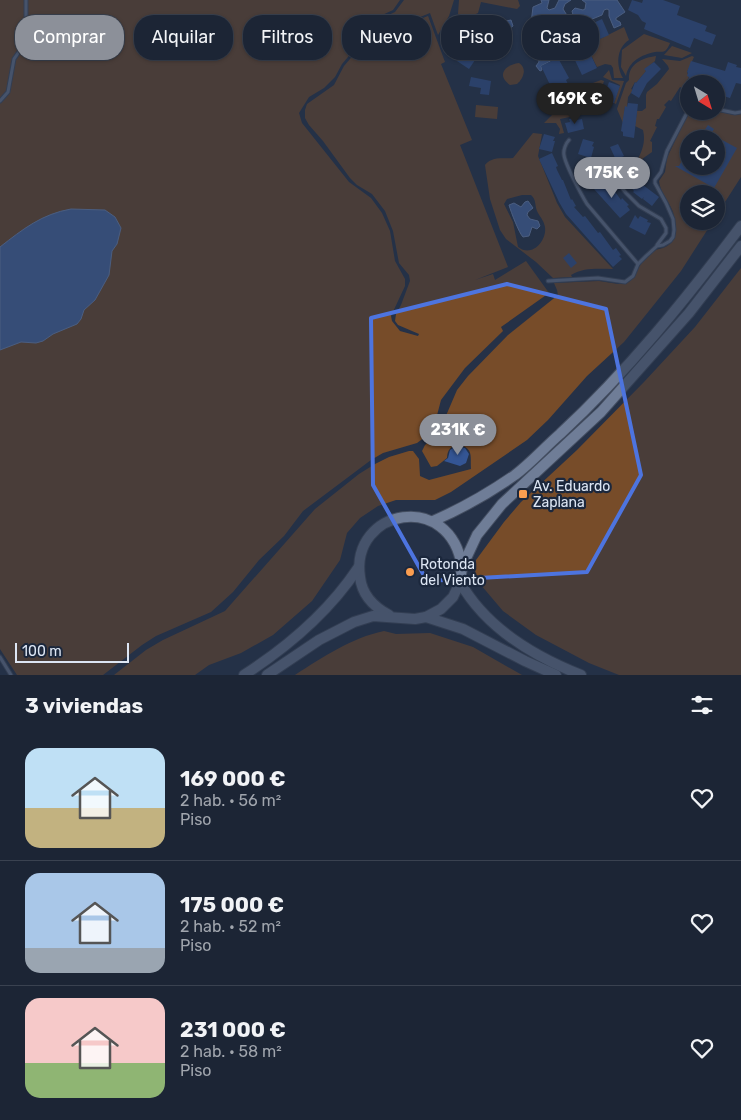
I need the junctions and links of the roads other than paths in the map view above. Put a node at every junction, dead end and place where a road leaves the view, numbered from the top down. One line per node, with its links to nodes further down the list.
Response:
1 (26, 0): 2 (lane)
2 (0, 100)
3 (725, 111): 4 (lane)
4 (741, 112)
5 (683, 120): 9 (lane)
6 (569, 140): 11 (lane)
7 (602, 164): 9 (lane)
8 (741, 226): 13 (main road)
9 (657, 246): 11 (lane)
10 (741, 246): 14 (main road)
11 (638, 264): 12 (lane)
12 (548, 281)
13 (433, 521): 14 (main road); 15 (main road)
14 (462, 567): 16 (main road)
15 (358, 568): 17 (main road); 21 (main road)
16 (460, 582): 18 (main road); 24 (main road)
17 (392, 616): 18 (main road); 22 (main road)
18 (426, 617): 23 (main road)
19 (0, 657): 20 (lane)
20 (11, 675)
21 (244, 675)
22 (267, 675)
23 (556, 675)
24 (581, 675)

